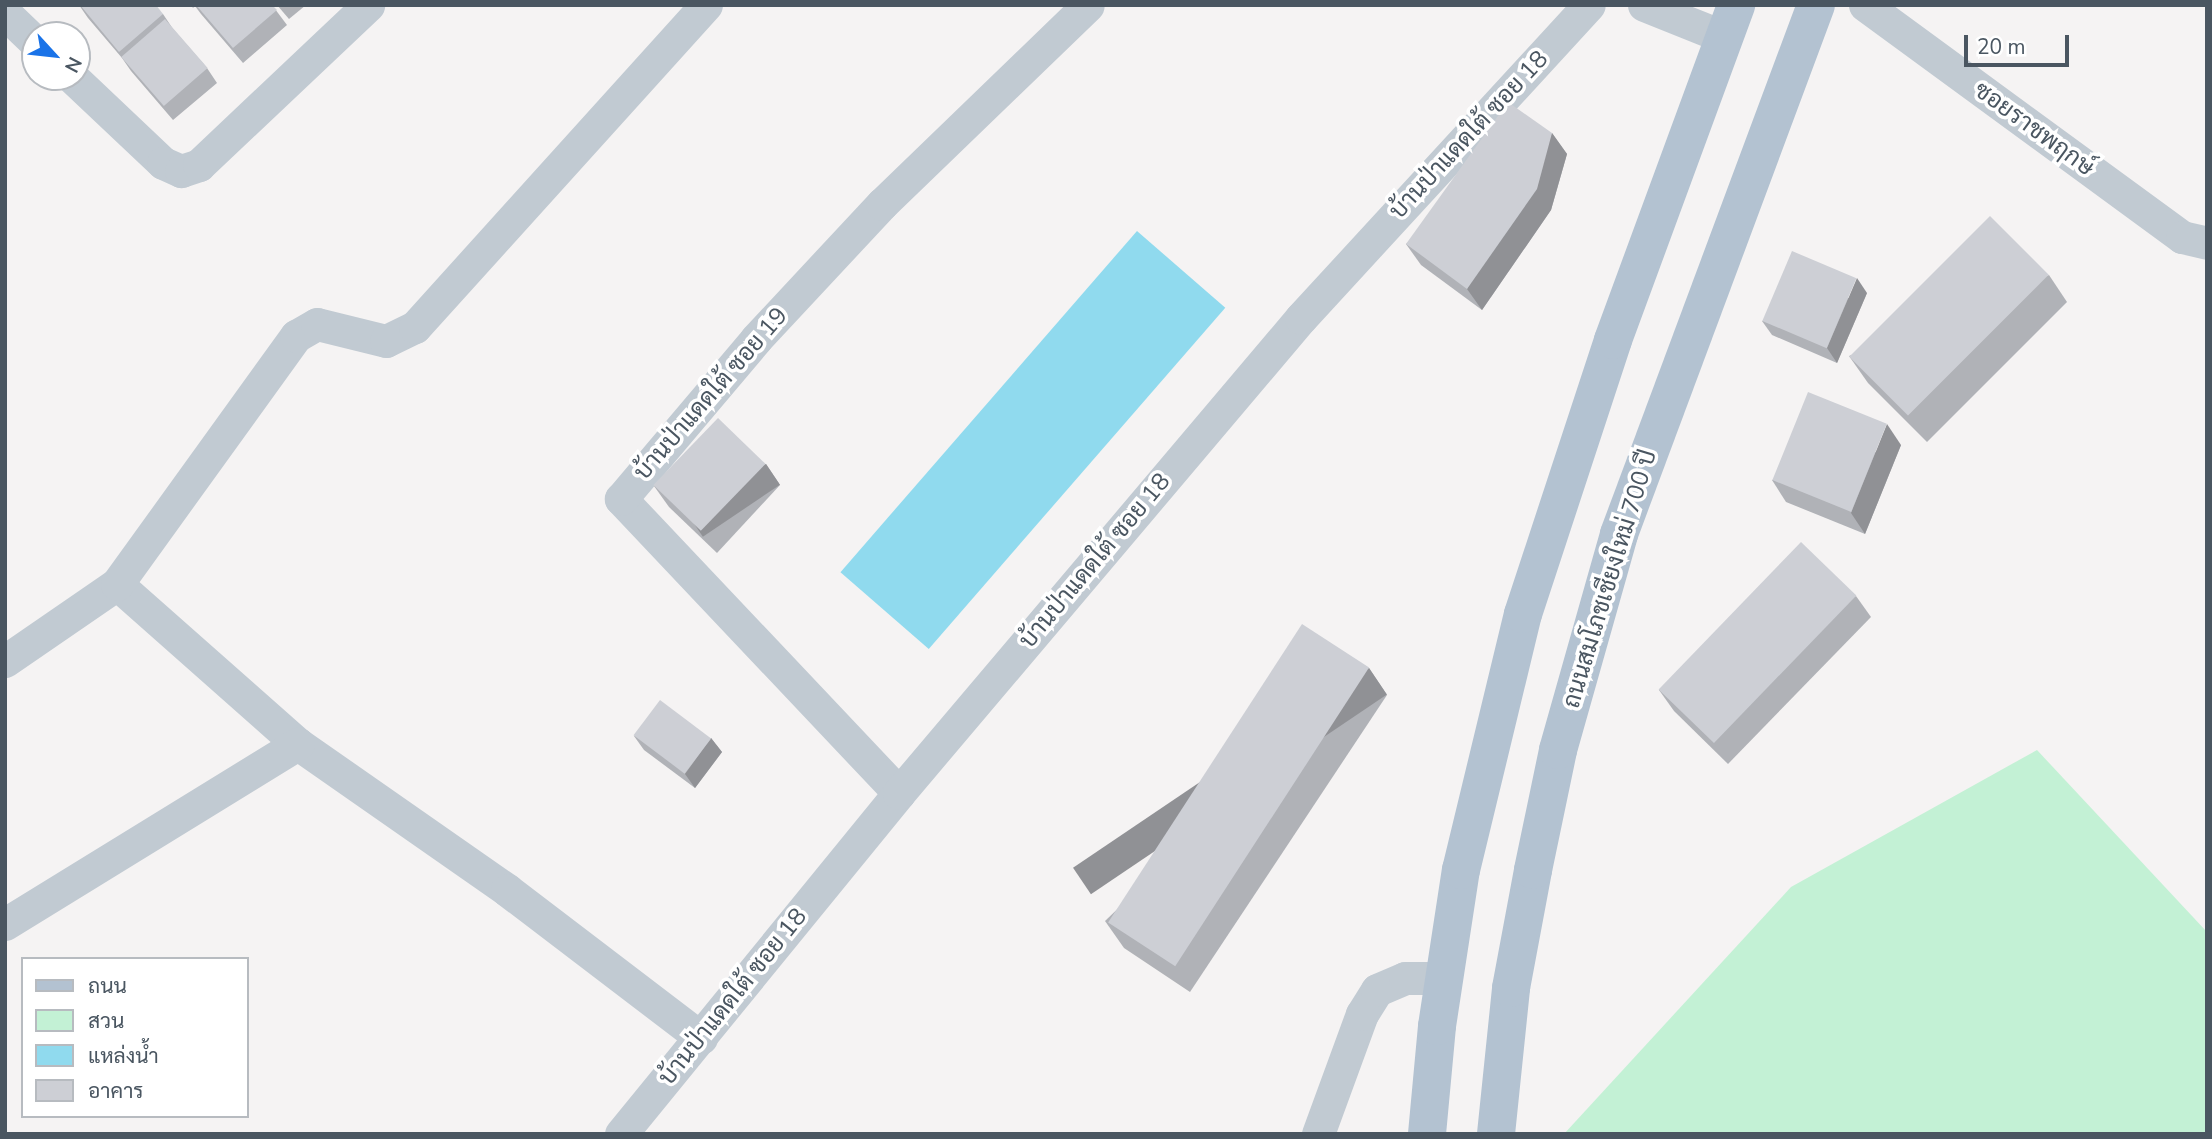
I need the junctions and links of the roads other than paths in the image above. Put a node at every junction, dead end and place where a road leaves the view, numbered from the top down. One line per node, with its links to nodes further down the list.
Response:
1 (368, 5): 11 (street)
2 (706, 5): 13 (street)
3 (1088, 5): 16 (street, บ้านป่าแดดใต้ ซอย 19)
4 (1589, 5): 16 (street, บ้านป่าแดดใต้ ซอย 18)
5 (1644, 5): 9 (street)
6 (1816, 5): 23 (main road, ถนนสมโภชเชียงใหม่ 700 ปี)
7 (1865, 5): 12 (street, ซอยราชพฤกษ์)
8 (5, 13): 10 (street)
9 (1730, 21): 18 (main road)
10 (21, 28)
11 (87, 91)
12 (2207, 243)
13 (117, 584): 14 (street); 15 (street)
14 (5, 661)
15 (298, 744): 17 (street); 19 (street)
16 (900, 793): 19 (street, บ้านป่าแดดใต้ ซอย 18)
17 (5, 924)
18 (1444, 978): 21 (street); 22 (main road)
19 (701, 1038): 20 (street, บ้านป่าแดดใต้ ซอย 18)
20 (621, 1134)
21 (1318, 1134)
22 (1427, 1134)
23 (1496, 1134)

